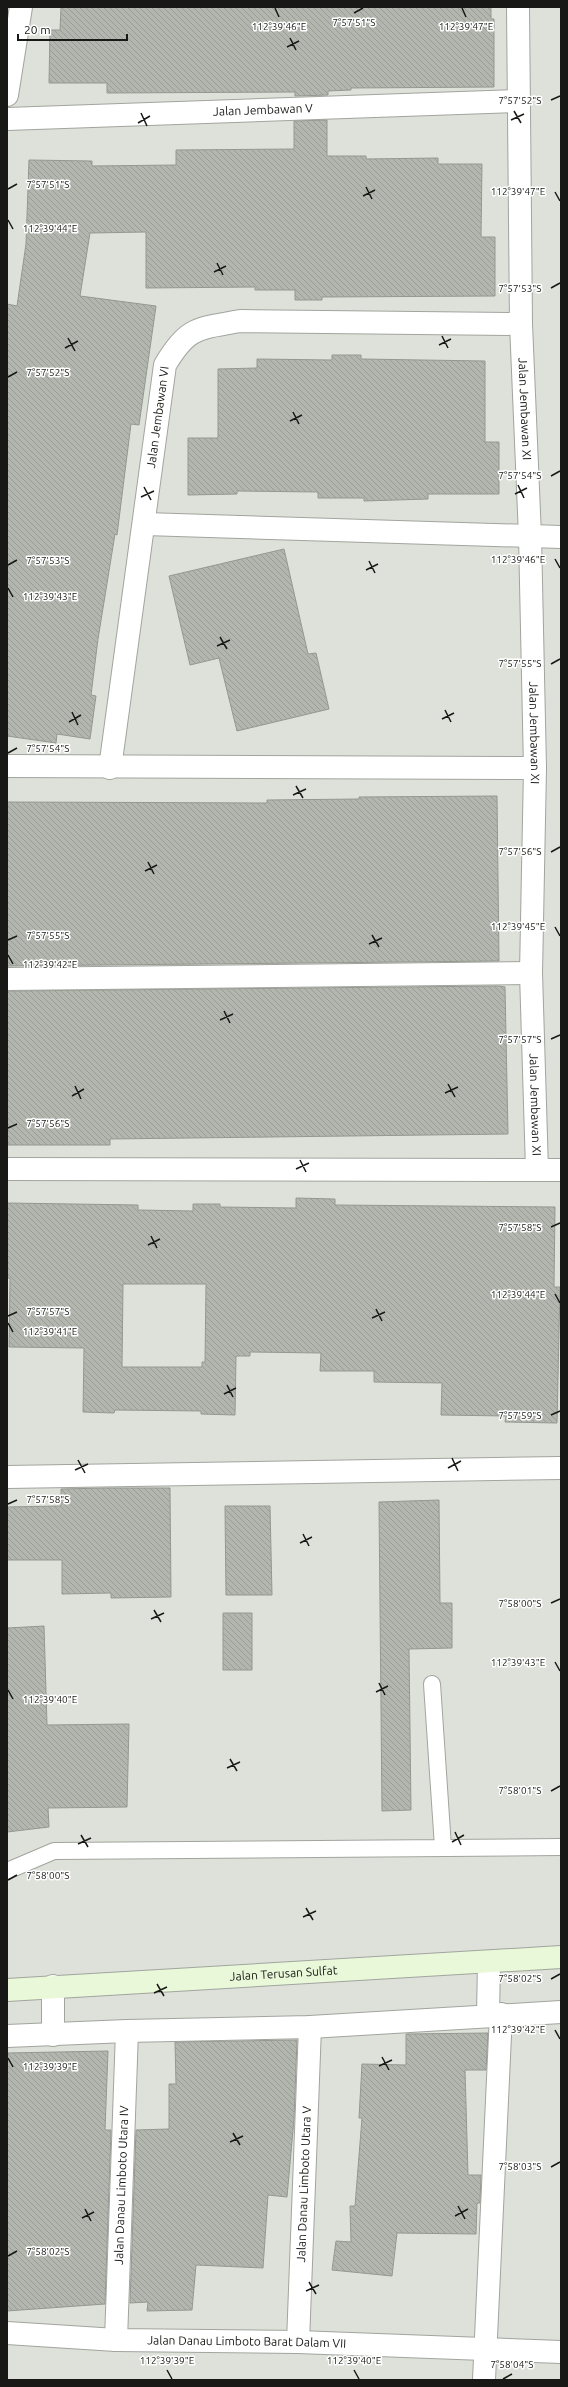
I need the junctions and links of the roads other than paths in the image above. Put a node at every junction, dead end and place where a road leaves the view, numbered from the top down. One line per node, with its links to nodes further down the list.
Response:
1 (21, 7): 3 (street)
2 (518, 7): 4 (street, Jalan Jembawan XI)
3 (7, 95)
4 (519, 101): 5 (street, Jalan Jembawan V); 6 (street, Jalan Jembawan XI)
5 (7, 119)
6 (521, 324): 7 (street, Jalan Jembawan VI); 8 (street, Jalan Jembawan XI)
7 (145, 524): 8 (street); 11 (street, Jalan Jembawan VI)
8 (530, 536): 9 (street); 12 (street, Jalan Jembawan XI)
9 (561, 537)
10 (7, 766): 11 (street)
11 (110, 768): 12 (street)
12 (535, 768): 13 (street, Jalan Jembawan XI)
13 (531, 973): 14 (street); 16 (street, Jalan Jembawan XI)
14 (7, 979)
15 (7, 1169): 16 (street)
16 (537, 1170): 17 (street)
17 (561, 1170)
18 (561, 1468): 19 (street)
19 (7, 1477)
20 (432, 1684): 21 (lane)
21 (443, 1847): 22 (lane); 23 (lane)
22 (561, 1847)
23 (7, 1871)
24 (561, 1957): 25 (street, Jalan Terusan Sulfat)
25 (489, 1962): 26 (street, Jalan Terusan Sulfat); 29 (street)
26 (53, 1986): 27 (street, Jalan Terusan Sulfat); 32 (street)
27 (7, 1990)
28 (561, 2012): 29 (street)
29 (495, 2015): 30 (street); 37 (street)
30 (310, 2027): 31 (street); 36 (street, Jalan Danau Limboto Utara V)
31 (127, 2031): 32 (street); 35 (street, Jalan Danau Limboto Utara IV)
32 (53, 2035): 33 (street)
33 (7, 2036)
34 (7, 2333): 35 (street, Jalan Danau Limboto Barat Dalam VII)
35 (116, 2340): 36 (street, Jalan Danau Limboto Barat Dalam VII)
36 (298, 2342): 37 (street, Jalan Danau Limboto Barat Dalam VII)
37 (486, 2349): 38 (street, Jalan Danau Limboto Barat Dalam VII); 39 (street)
38 (561, 2352)
39 (484, 2380)

